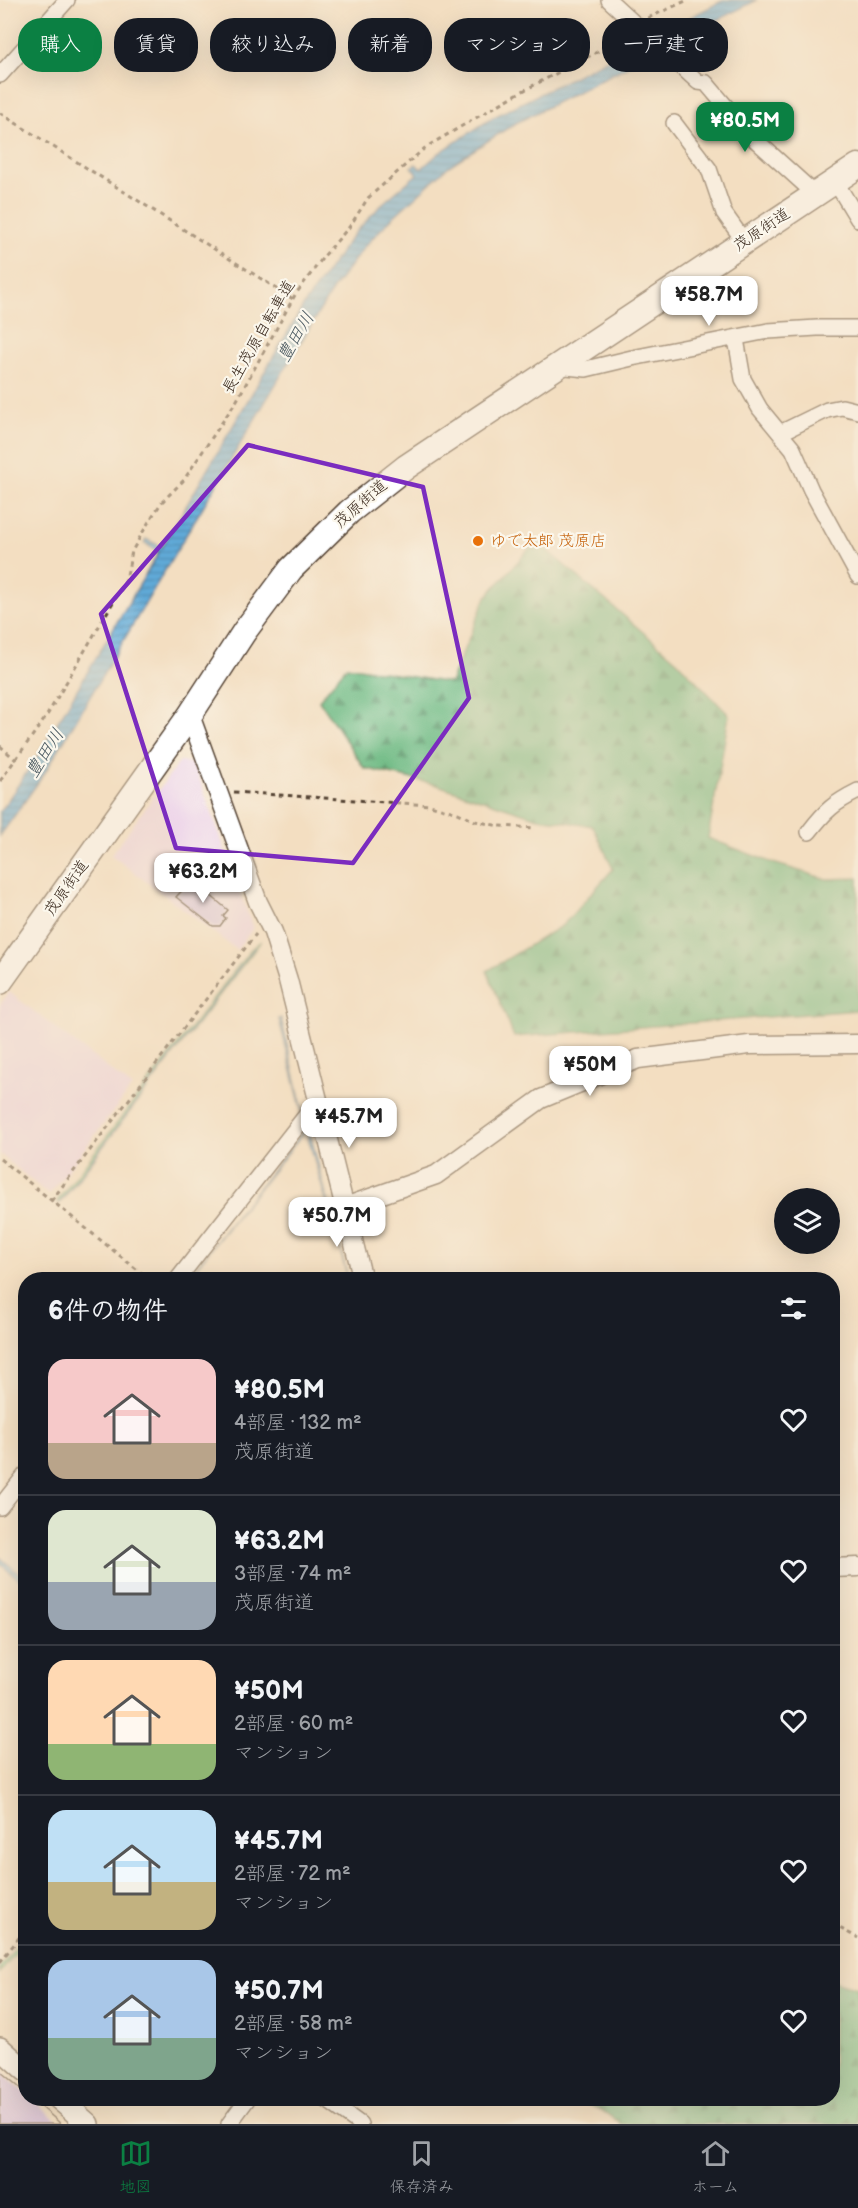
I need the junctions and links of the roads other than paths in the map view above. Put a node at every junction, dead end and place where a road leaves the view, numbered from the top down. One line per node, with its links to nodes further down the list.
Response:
1 (67, 0): 3 (street)
2 (609, 0): 6 (street)
3 (0, 75)
4 (674, 123): 8 (street)
5 (858, 165): 6 (main road, 茂原街道)
6 (825, 188): 7 (street); 8 (main road, 茂原街道)
7 (858, 219)
8 (744, 241): 11 (main road, 茂原街道)
9 (858, 328): 10 (street)
10 (736, 339): 11 (street); 13 (street)
11 (557, 366): 15 (main road, 茂原街道)
12 (858, 411): 13 (street)
13 (780, 433): 14 (street)
14 (858, 576)
15 (190, 715): 18 (main road, 茂原街道); 20 (street)
16 (858, 791): 17 (street)
17 (810, 832)
18 (0, 982)
19 (858, 1044): 21 (street)
20 (318, 1100): 21 (street); 22 (street)
21 (345, 1207): 23 (street)
22 (183, 1272)
23 (361, 1272)
24 (18, 1484): 25 (street)
25 (0, 1507)
26 (858, 1567): 27 (street)
27 (840, 1568)
28 (0, 2048): 29 (main road)
29 (18, 2064)
30 (67, 2106): 33 (main road)
31 (242, 2106): 34 (street)
32 (335, 2106): 35 (street)
33 (88, 2124)
34 (229, 2124)
35 (360, 2124)

